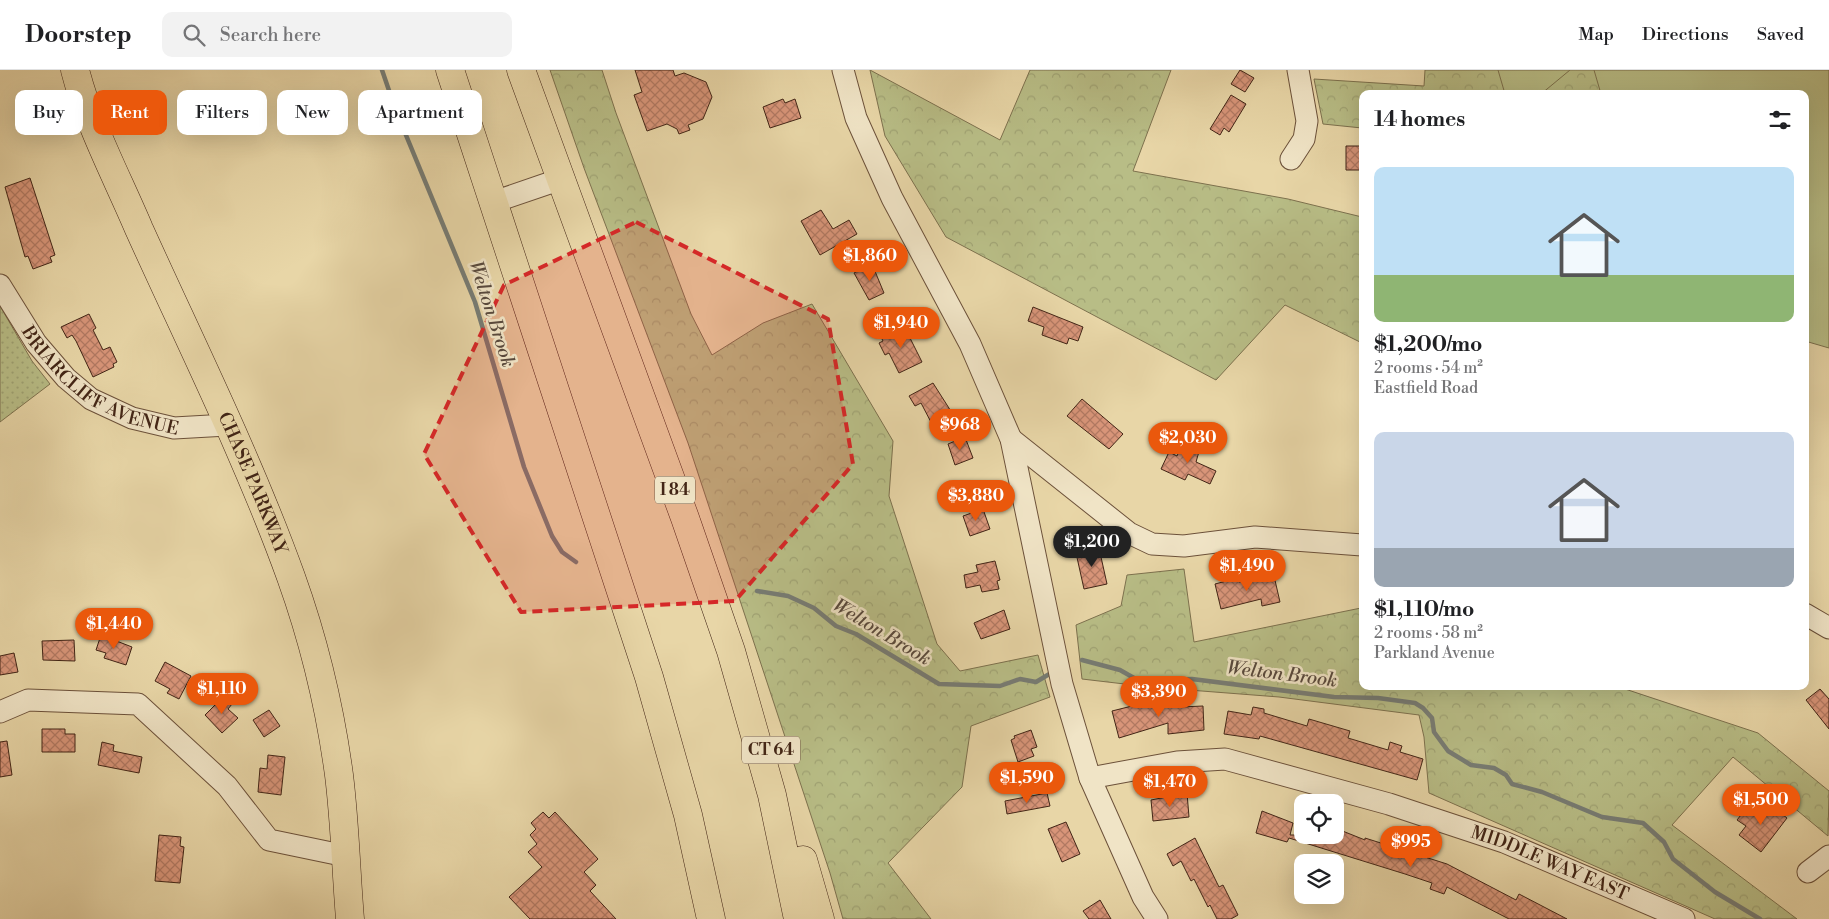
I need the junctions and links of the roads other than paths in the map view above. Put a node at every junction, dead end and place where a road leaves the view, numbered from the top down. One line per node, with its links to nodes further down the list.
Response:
1 (74, 70): 11 (main road, CHASE PARKWAY)
2 (443, 70): 9 (main road)
3 (450, 70): 9 (main road)
4 (521, 70): 8 (main road, I 84)
5 (843, 70): 12 (street)
6 (1298, 70): 7 (street)
7 (1291, 159)
8 (561, 179): 9 (street); 16 (main road, I 84)
9 (494, 202): 25 (main road)
10 (0, 285): 11 (street, BRIARCLIFF AVENUE)
11 (228, 426): 21 (main road, CHASE PARKWAY)
12 (1010, 439): 13 (street); 14 (street)
13 (1054, 473): 14 (street); 15 (street)
14 (1021, 490): 20 (street)
15 (1359, 545)
16 (709, 585): 26 (main road, I 84); 27 (main road, CT 64)
17 (1809, 616): 18 (street)
18 (1829, 628)
19 (0, 712): 21 (street)
20 (1090, 778): 28 (street); 29 (street, MIDDLE WAY EAST)
21 (346, 856): 24 (main road, CHASE PARKWAY)
22 (1829, 856): 23 (street)
23 (1808, 872)
24 (350, 919)
25 (712, 919)
26 (798, 919)
27 (820, 919)
28 (1157, 919)
29 (1684, 919)

